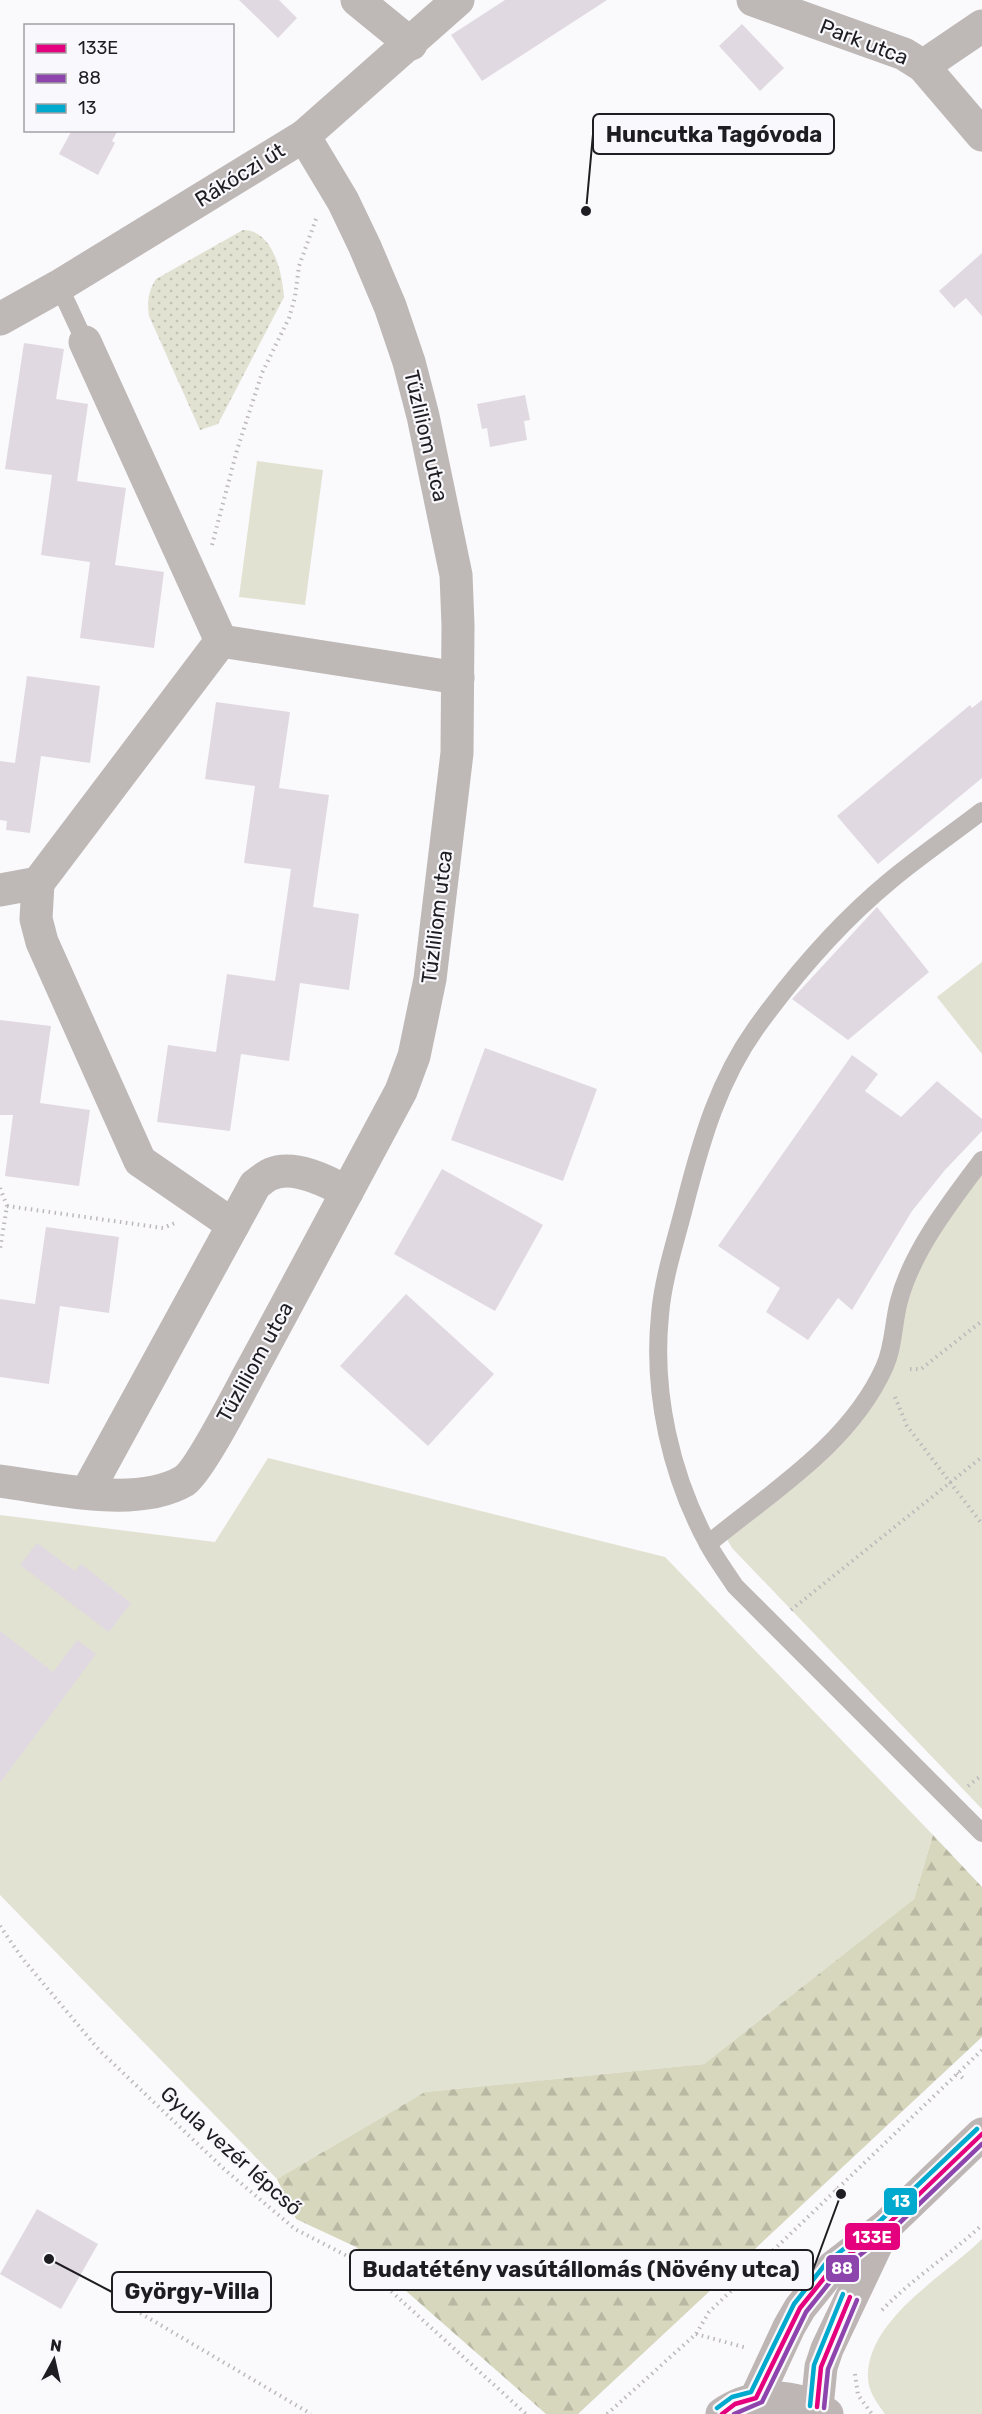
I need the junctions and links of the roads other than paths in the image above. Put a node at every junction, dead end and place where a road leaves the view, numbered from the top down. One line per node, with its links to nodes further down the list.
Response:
1 (357, 0): 5 (street)
2 (458, 0): 5 (street, Rákóczi út)
3 (753, 0): 6 (street, Park utca)
4 (982, 26): 6 (street)
5 (411, 44): 8 (street, Rákóczi út)
6 (923, 66): 7 (street, Park utca)
7 (982, 135)
8 (304, 136): 9 (street, Rákóczi út); 13 (street, Tűzliliom utca)
9 (59, 286): 10 (street, Rákóczi út); 11 (lane)
10 (0, 319)
11 (85, 342): 12 (street)
12 (220, 641): 13 (street); 15 (street)
13 (458, 678): 18 (street, Tűzliliom utca)
14 (982, 811): 22 (lane)
15 (38, 883): 16 (street); 19 (street)
16 (0, 890)
17 (982, 1160): 22 (lane)
18 (347, 1192): 19 (street); 21 (street, Tűzliliom utca)
19 (220, 1216): 21 (street)
20 (0, 1481): 21 (street, Tűzliliom utca)
21 (87, 1492)
22 (708, 1544): 23 (lane)
23 (982, 1833)
24 (982, 2134): 25 (main road)
25 (886, 2226): 26 (main road); 27 (main road)
26 (756, 2398): 27 (main road); 28 (main road)
27 (822, 2410)
28 (722, 2414)

